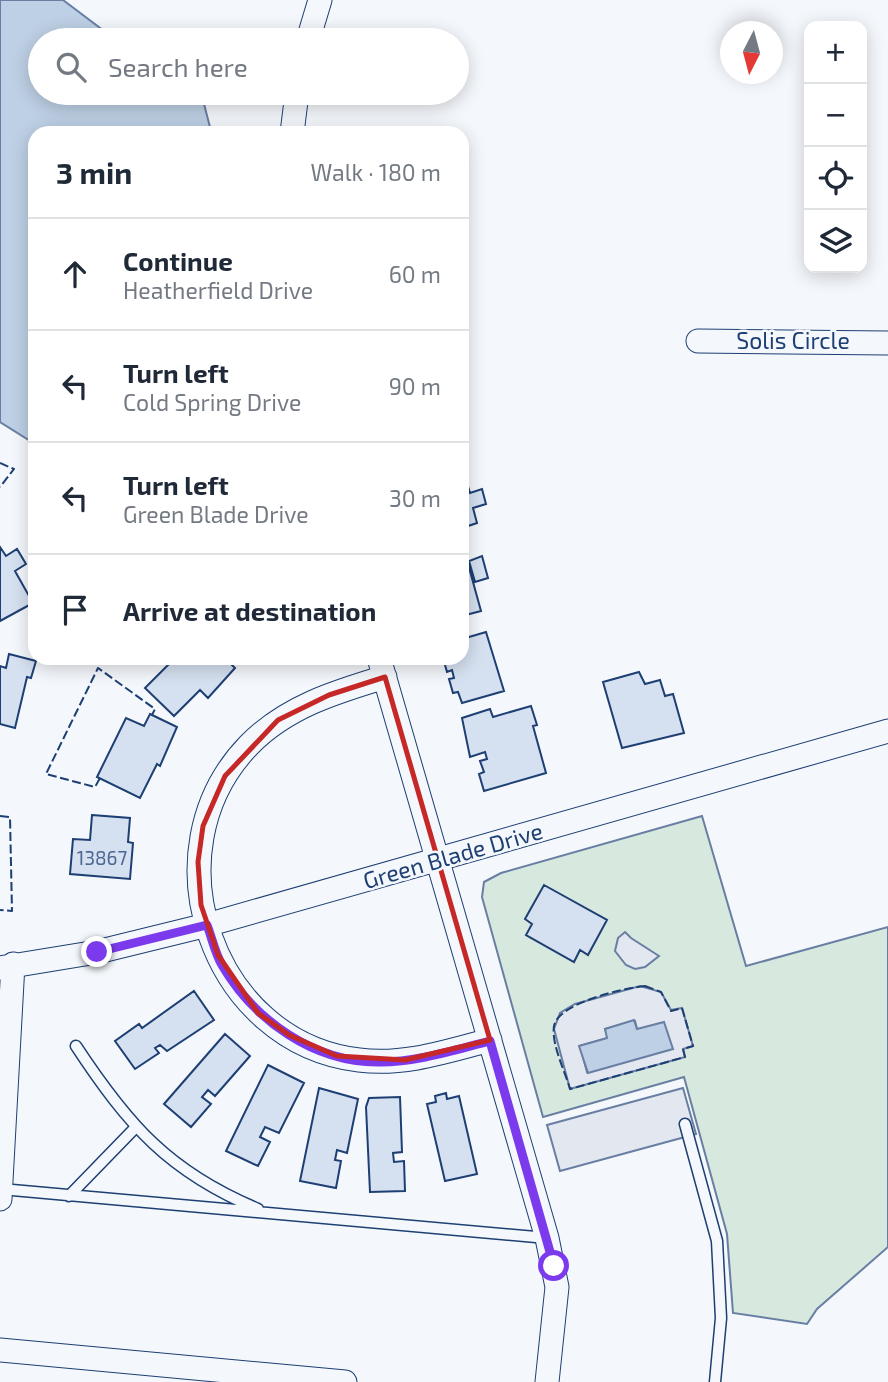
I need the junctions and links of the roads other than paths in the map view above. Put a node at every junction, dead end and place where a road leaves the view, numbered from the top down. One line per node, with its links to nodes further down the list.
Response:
1 (320, 0): 2 (street)
2 (312, 28)
3 (296, 105): 4 (street)
4 (293, 126)
5 (698, 341): 6 (street, Solis Circle)
6 (888, 342)
7 (382, 668): 9 (street); 10 (street)
8 (888, 730): 9 (street, Green Blade Drive)
9 (438, 859): 10 (street, Green Blade Drive); 12 (street)
10 (207, 925): 11 (street, Green Blade Drive); 12 (street)
11 (4, 964): 16 (street)
12 (490, 1041): 20 (street)
13 (76, 1046): 15 (lane)
14 (685, 1124): 24 (lane)
15 (135, 1128): 17 (lane); 19 (lane)
16 (1, 1189): 17 (lane); 18 (street)
17 (69, 1196): 19 (lane)
18 (0, 1199)
19 (270, 1214): 20 (lane)
20 (547, 1238): 23 (street)
21 (0, 1350): 22 (street)
22 (345, 1382)
23 (547, 1382)
24 (715, 1382)

